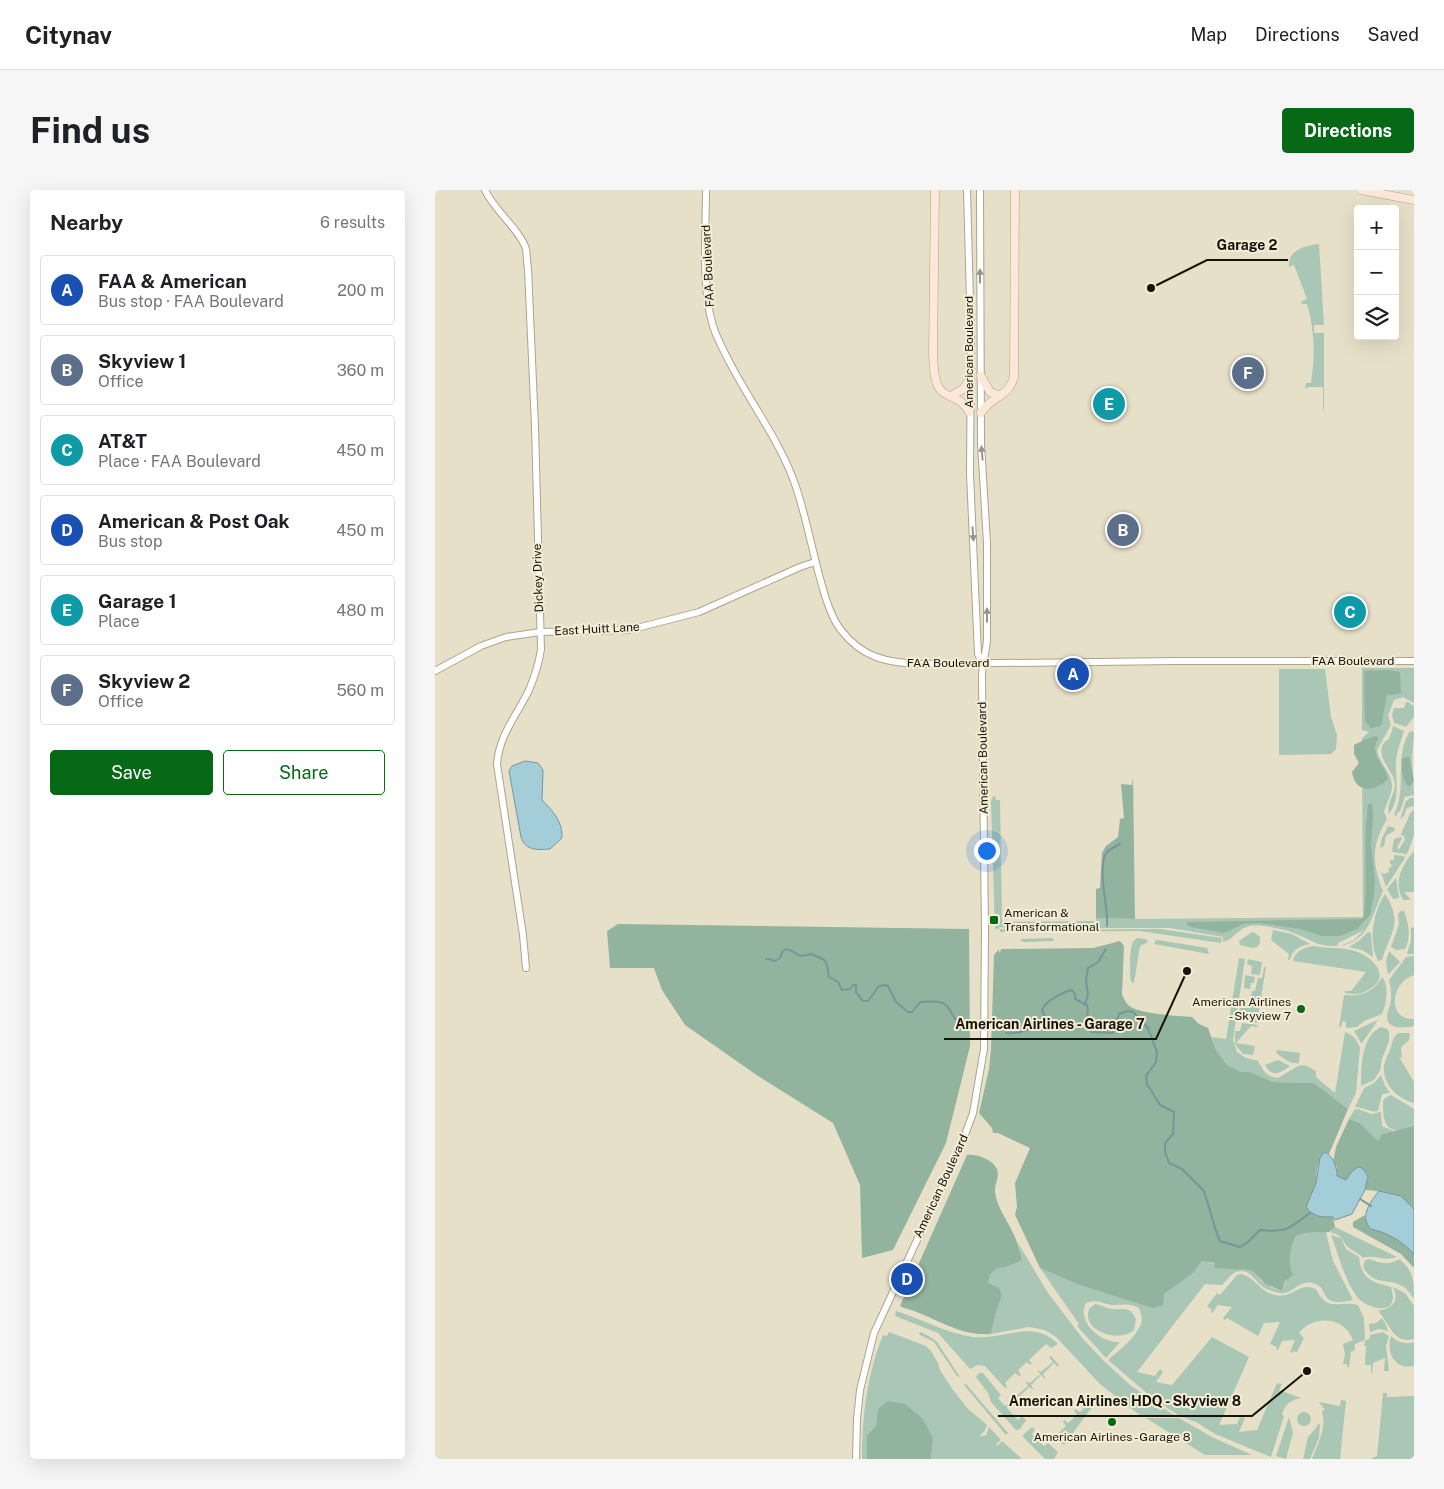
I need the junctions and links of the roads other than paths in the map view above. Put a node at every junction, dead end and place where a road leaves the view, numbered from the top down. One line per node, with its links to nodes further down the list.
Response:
1 (485, 190): 16 (street, Dickey Drive)
2 (706, 190): 15 (street, FAA Boulevard)
3 (967, 190): 10 (street, American Boulevard)
4 (979, 190): 9 (street, American Boulevard, one-way to 4)
5 (1015, 190): 12 (main road)
6 (1361, 190): 8 (main road)
7 (935, 191): 11 (main road)
8 (1414, 200)
9 (981, 376): 12 (main road); 14 (street, American Boulevard)
10 (970, 379): 11 (main road); 13 (street, American Boulevard)
11 (951, 396): 13 (main road)
12 (1000, 396): 14 (main road)
13 (969, 412): 18 (street, American Boulevard, one-way to 18)
14 (981, 413): 18 (street, American Boulevard, one-way to 14)
15 (815, 562): 16 (street, East Huitt Lane); 18 (street, FAA Boulevard)
16 (540, 632): 19 (street, East Huitt Lane); 20 (street, Dickey Drive)
17 (1414, 661): 18 (street, FAA Boulevard)
18 (982, 663): 21 (street, American Boulevard)
19 (435, 671)
20 (526, 968)
21 (856, 1459)

